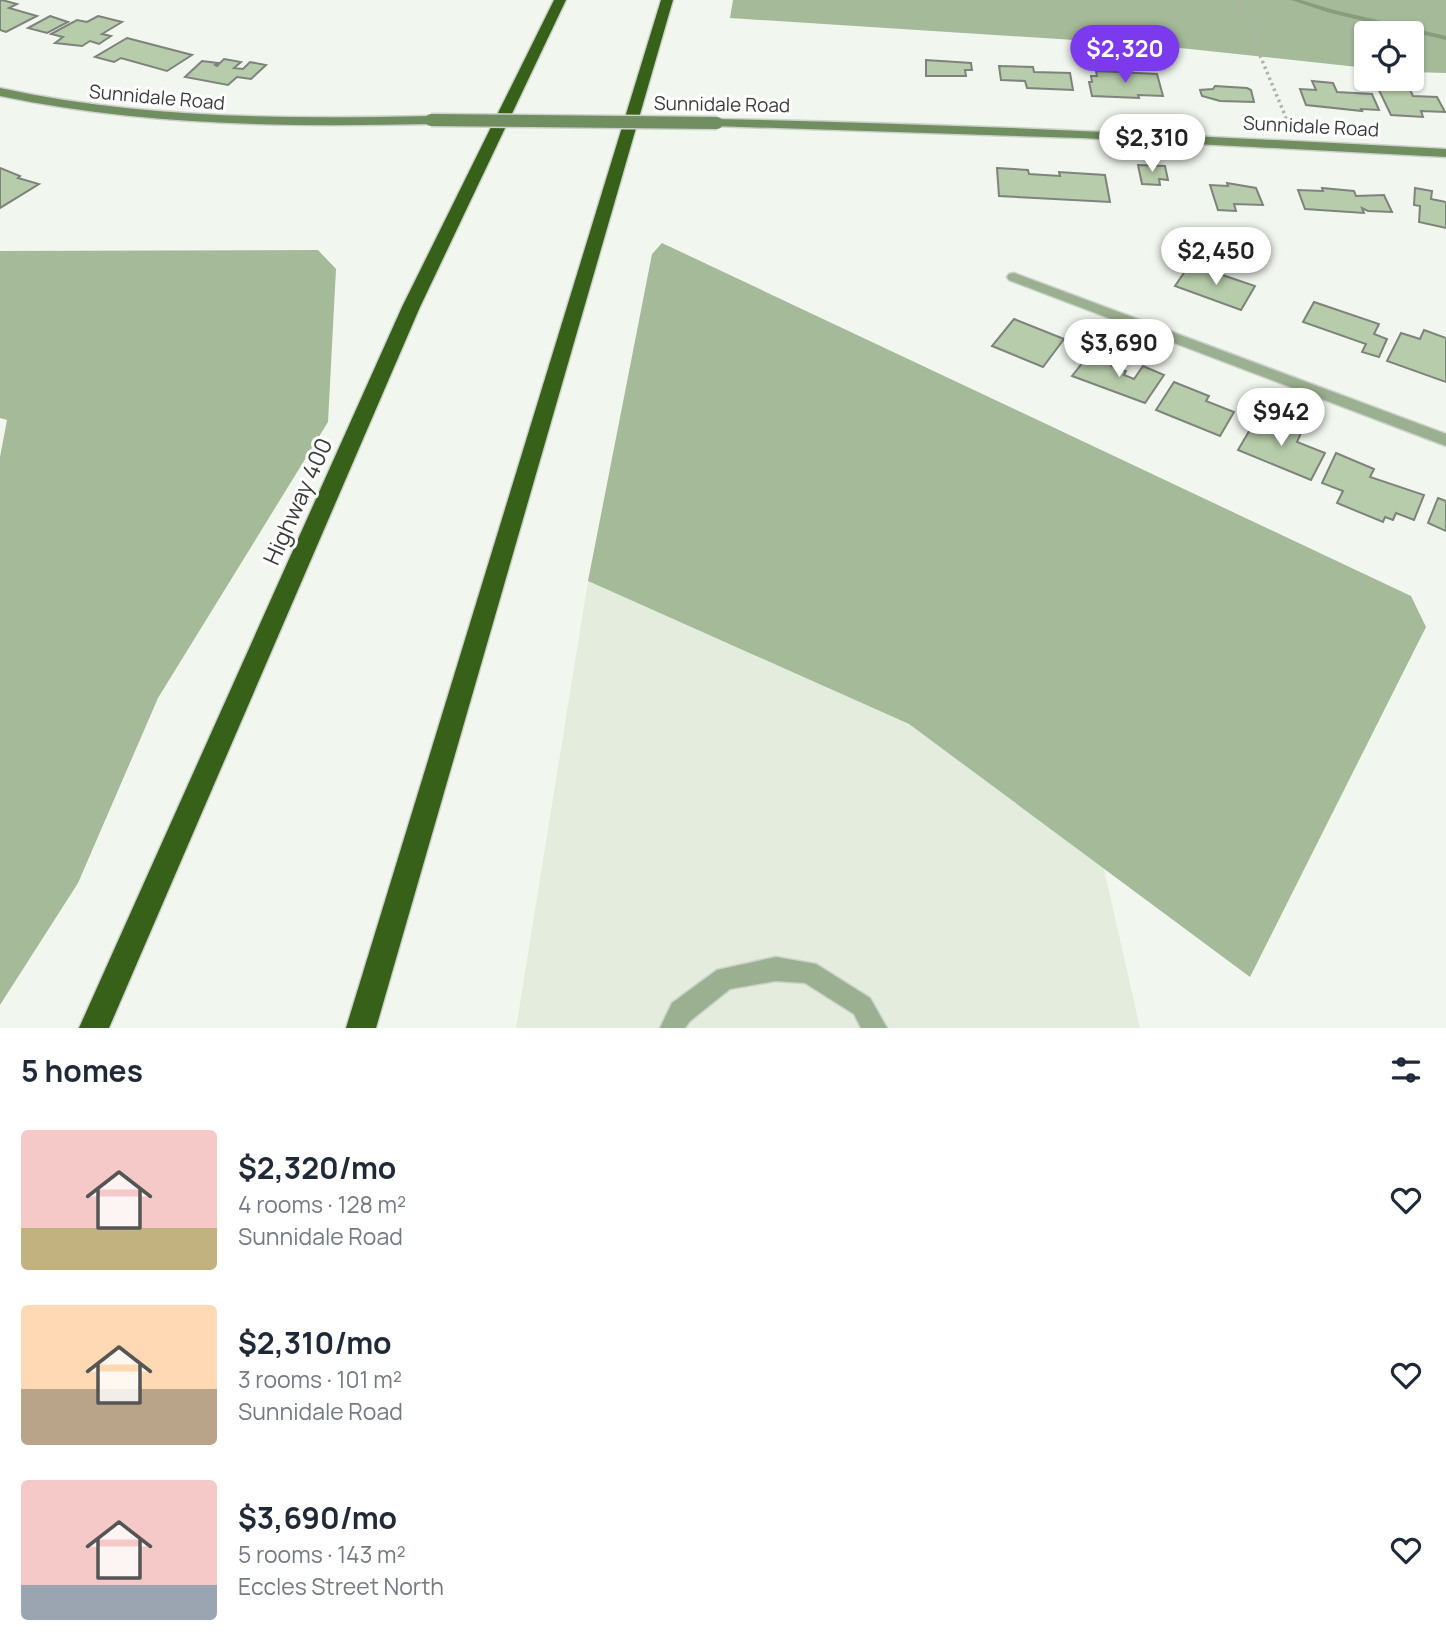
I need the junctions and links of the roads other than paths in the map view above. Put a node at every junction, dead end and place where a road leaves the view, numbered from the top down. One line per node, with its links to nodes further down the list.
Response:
1 (560, 0): 7 (highway, Highway 400)
2 (667, 0): 8 (highway)
3 (0, 93): 4 (main road, Sunnidale Road, bridge)
4 (1446, 153)
5 (1014, 277): 6 (street)
6 (1446, 440)
7 (94, 1028)
8 (361, 1028)
9 (672, 1028): 10 (street)
10 (875, 1028)

